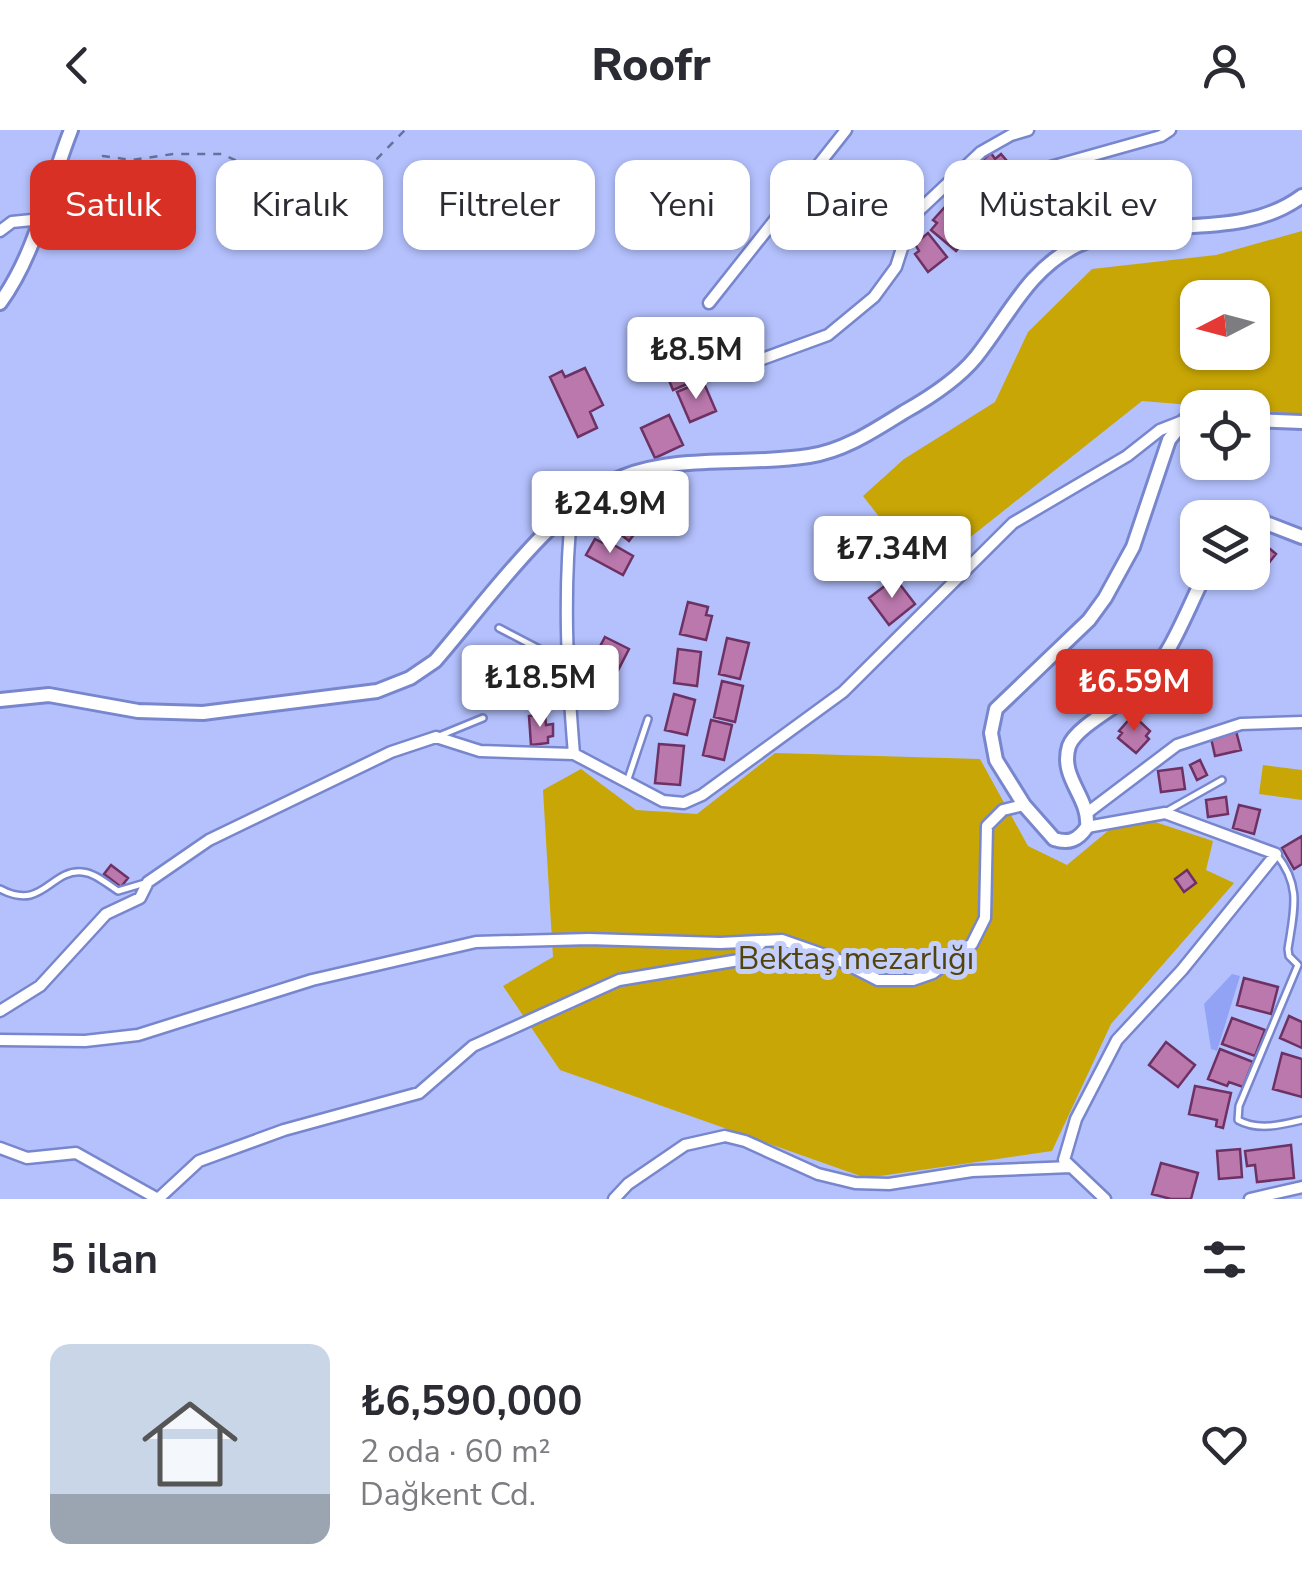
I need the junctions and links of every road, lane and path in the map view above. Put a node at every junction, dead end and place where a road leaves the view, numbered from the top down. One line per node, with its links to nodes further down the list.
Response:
1 (71, 130): 6 (street)
2 (404, 130): 9 (path)
3 (846, 130): 15 (street)
4 (1028, 130): 17 (street)
5 (1170, 130): 10 (street)
6 (62, 160)
7 (99, 160): 8 (path)
8 (132, 160)
9 (132, 160)
10 (1075, 160)
11 (1302, 196): 22 (street)
12 (30, 220): 13 (street)
13 (0, 231)
14 (30, 246): 16 (street)
15 (709, 302)
16 (0, 303)
17 (743, 366)
18 (1270, 421): 19 (street)
19 (1302, 422)
20 (1180, 423): 35 (street)
21 (1180, 430): 36 (street)
22 (572, 506): 27 (street); 28 (street)
23 (1270, 525): 24 (street)
24 (1302, 537)
25 (1197, 590): 38 (street)
26 (499, 628): 27 (lane)
27 (566, 663): 33 (street)
28 (0, 700)
29 (483, 718): 32 (lane)
30 (648, 719): 35 (lane)
31 (1302, 722): 38 (street)
32 (436, 737): 33 (street); 40 (street)
33 (574, 754): 35 (street)
34 (1222, 780): 37 (lane)
35 (627, 782)
36 (1024, 805): 38 (street); 42 (street)
37 (1164, 812): 38 (street); 39 (street)
38 (1087, 820)
39 (1276, 854): 45 (lane); 47 (street)
40 (148, 882): 41 (lane); 43 (street)
41 (0, 889)
42 (763, 940): 44 (street); 49 (street)
43 (0, 1011)
44 (0, 1040)
45 (1302, 1120)
46 (0, 1148): 49 (street)
47 (1070, 1167): 50 (street); 51 (street)
48 (1295, 1192): 52 (street)
49 (159, 1199)
50 (614, 1199)
51 (1105, 1199)
52 (1250, 1199)

